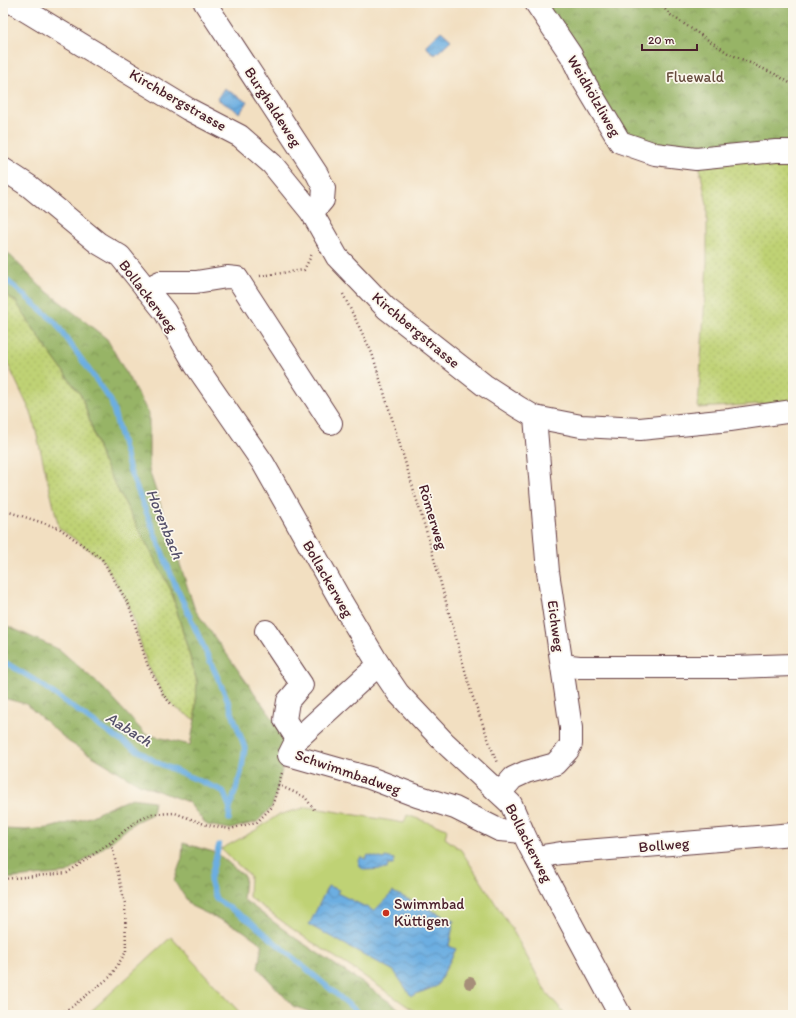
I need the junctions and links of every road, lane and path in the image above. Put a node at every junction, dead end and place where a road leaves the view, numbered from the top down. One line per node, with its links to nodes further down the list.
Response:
1 (13, 3): 8 (street, Kirchbergstrasse)
2 (205, 3): 8 (street, Burghaldeweg)
3 (536, 3): 6 (street, Weidhölzliweg)
4 (660, 3): 5 (path)
5 (793, 84)
6 (793, 151)
7 (3, 169): 11 (street, Bollackerweg)
8 (312, 213): 14 (street, Kirchbergstrasse)
9 (313, 252): 10 (path)
10 (237, 278): 11 (street); 15 (street)
11 (146, 289): 18 (street, Bollackerweg)
12 (341, 290): 24 (path, Römerweg)
13 (793, 411): 14 (street, Kirchbergstrasse)
14 (535, 417): 19 (street, Eichweg)
15 (331, 423)
16 (3, 510): 21 (path)
17 (266, 630): 22 (street)
18 (379, 665): 22 (street, Schwimmbadweg); 24 (street, Bollackerweg)
19 (562, 665): 20 (street); 24 (street, Eichweg)
20 (793, 665)
21 (173, 706)
22 (293, 747): 23 (path); 26 (street, Schwimmbadweg)
23 (278, 785): 25 (path); 28 (path)
24 (503, 790): 26 (street, Bollackerweg)
25 (314, 811)
26 (523, 832): 29 (street, Bollackerweg)
27 (793, 834): 29 (street, Bollweg)
28 (111, 842): 30 (path); 31 (path)
29 (536, 857): 32 (street, Bollackerweg)
30 (3, 880)
31 (57, 1015)
32 (620, 1015)

